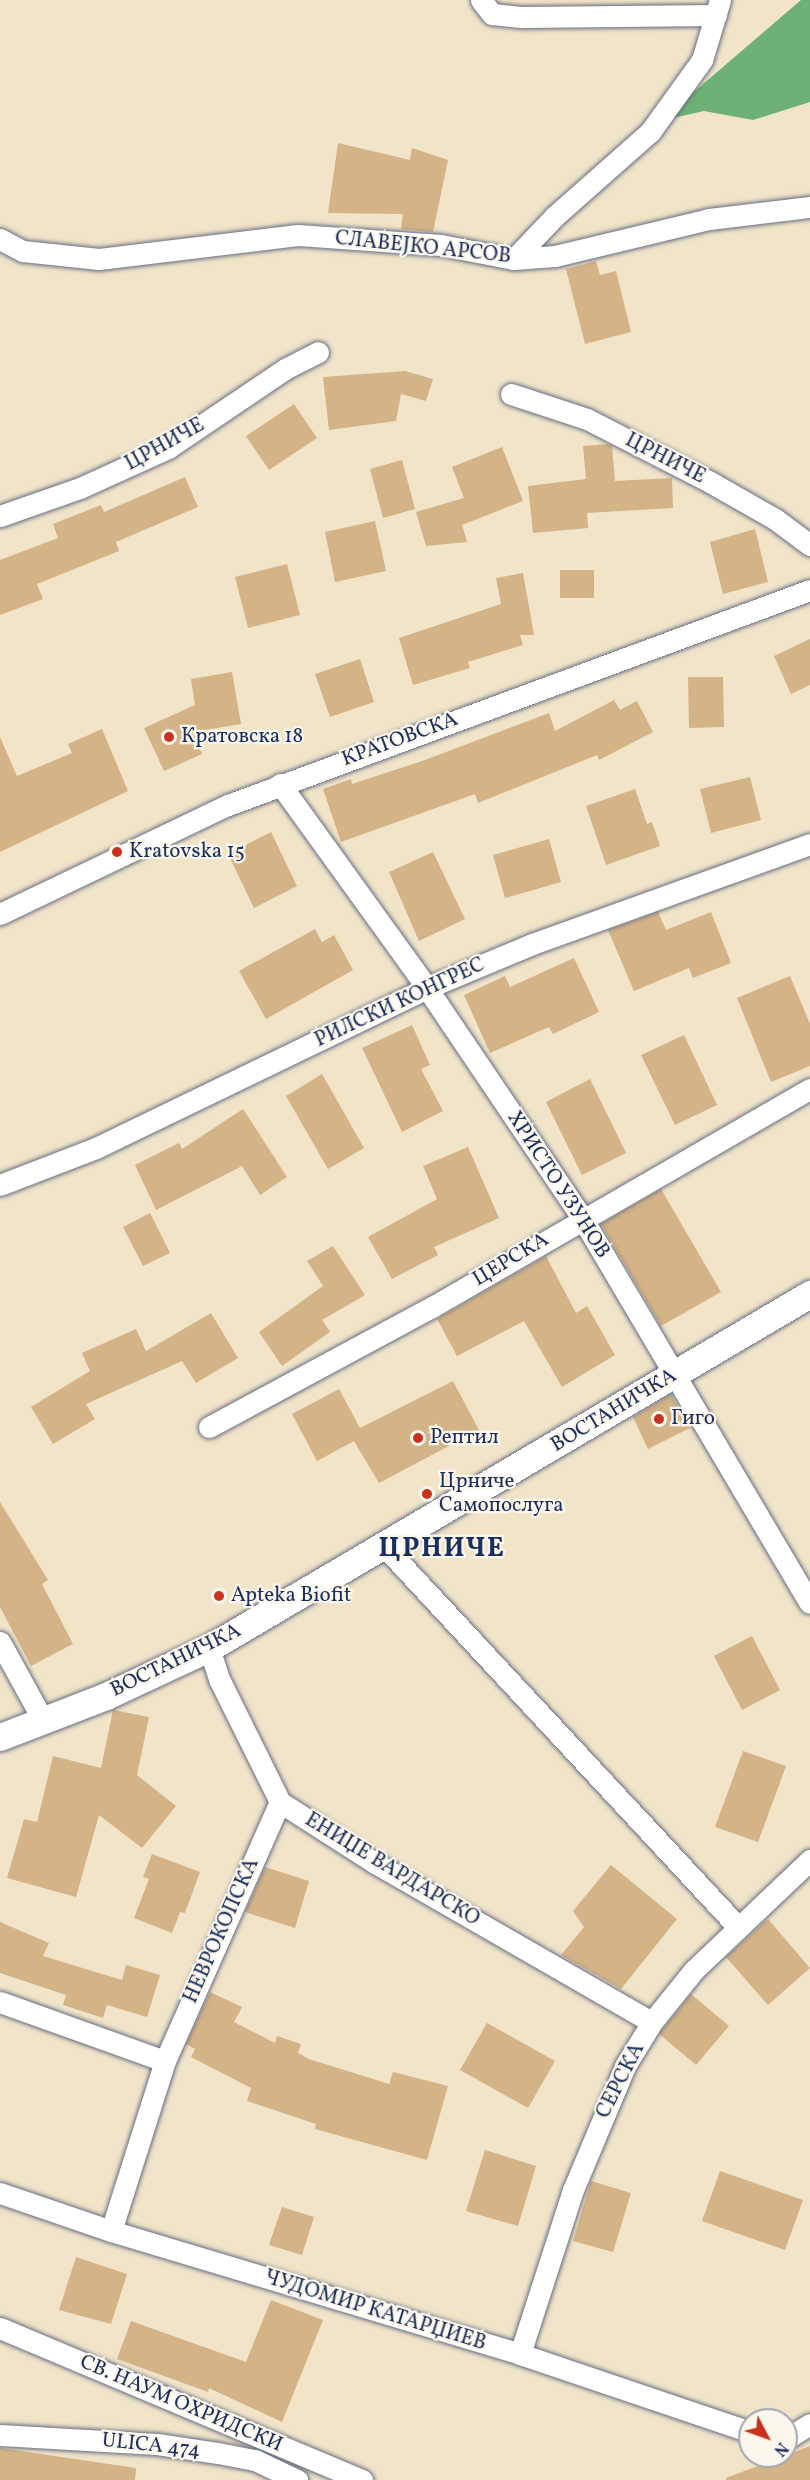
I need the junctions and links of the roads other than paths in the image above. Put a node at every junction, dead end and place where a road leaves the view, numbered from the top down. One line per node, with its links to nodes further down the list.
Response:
1 (481, 0): 2 (street)
2 (718, 7): 5 (street)
3 (810, 207): 5 (street, СЛАВЕЈКО АРСОВ)
4 (0, 239): 5 (street, СЛАВЕЈКО АРСОВ)
5 (514, 259)
6 (318, 352): 8 (street, ЦРНИЧЕ)
7 (511, 394): 9 (street, ЦРНИЧЕ)
8 (0, 516)
9 (810, 545)
10 (810, 590): 11 (street, КРАТОВСКА)
11 (280, 784): 13 (street, КРАТОВСКА); 14 (street, ХРИСТО УЗУНОВ)
12 (810, 844): 14 (street, РИЛСКИ КОНГРЕС)
13 (0, 914)
14 (427, 988): 16 (street, РИЛСКИ КОНГРЕС); 17 (street, ХРИСТО УЗУНОВ)
15 (810, 1089): 17 (street, ЦЕРСКА)
16 (0, 1185)
17 (582, 1218): 19 (street, ХРИСТО УЗУНОВ); 20 (street, ЦЕРСКА)
18 (810, 1294): 19 (street, ВОСТАНИЧКА)
19 (675, 1376): 21 (street, ВОСТАНИЧКА); 22 (street, ХРИСТО УЗУНОВ)
20 (209, 1427)
21 (384, 1546): 24 (street, ВОСТАНИЧКА); 29 (street)
22 (810, 1603)
23 (0, 1642): 25 (street)
24 (209, 1648): 25 (street, ВОСТАНИЧКА); 27 (street, ЕНИЏЕ ВАРДАРСКО)
25 (44, 1722): 26 (street, ВОСТАНИЧКА)
26 (0, 1737)
27 (280, 1802): 31 (street, ЕНИЏЕ ВАРДАРСКО); 32 (street, НЕВРОКОПСКА)
28 (810, 1860): 29 (street, СЕРСКА)
29 (738, 1927): 31 (street, СЕРСКА)
30 (0, 2002): 32 (street)
31 (652, 2022): 36 (street, СЕРСКА)
32 (165, 2061): 34 (street, НЕВРОКОПСКА)
33 (0, 2193): 34 (street, ЧУДОМИР КАТАРЏИЕВ)
34 (111, 2231): 36 (street, ЧУДОМИР КАТАРЏИЕВ)
35 (0, 2328): 40 (street, СВ. НАУМ ОХРИДСКИ)
36 (520, 2354): 37 (street, ЧУДОМИР КАТАРЏИЕВ)
37 (738, 2428)
38 (0, 2435): 39 (street, ULICA 474)
39 (297, 2480)
40 (362, 2480)

